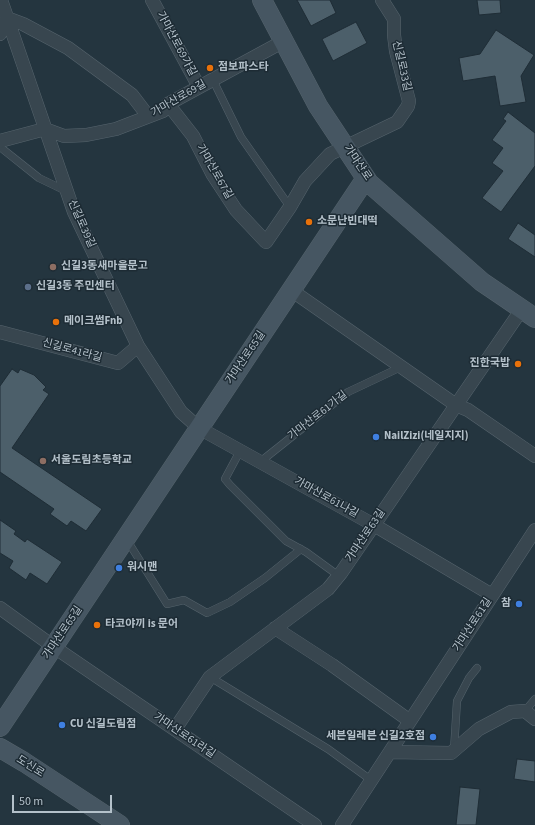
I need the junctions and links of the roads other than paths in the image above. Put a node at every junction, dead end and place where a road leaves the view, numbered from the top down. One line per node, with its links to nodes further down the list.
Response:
1 (1, 0): 5 (street, 신길로39길)
2 (152, 0): 9 (street, 가마산로69가길)
3 (262, 0): 7 (street, 가마산로)
4 (382, 0): 14 (street, 신길로33길)
5 (7, 18): 6 (street); 11 (street); 12 (street, 신길로39길)
6 (0, 34)
7 (284, 41): 8 (street, 가마산로69길); 14 (street, 가마산로)
8 (213, 80): 9 (street, 가마산로69길); 18 (lane)
9 (199, 87): 10 (street, 가마산로69길)
10 (168, 104): 11 (street, 가마산로69길); 18 (street, 가마산로67길)
11 (148, 116): 12 (street, 가마산로69길)
12 (45, 129): 13 (street); 17 (street, 신길로39길)
13 (0, 141)
14 (345, 146): 16 (street, 가마산로); 18 (street, 가마산로67길)
15 (0, 147): 17 (lane)
16 (366, 178): 19 (street, 가마산로65길); 20 (street, 가마산로)
17 (66, 191): 22 (street, 신길로39길)
18 (290, 207)
19 (291, 290): 23 (street); 25 (street, 가마산로65길)
20 (528, 314): 24 (street, 가마산로63길)
21 (0, 332): 22 (street, 신길로41라길)
22 (138, 346): 25 (street, 신길로39길)
23 (401, 367): 24 (street); 28 (lane, 가마산로61가길)
24 (456, 405): 27 (street); 29 (street, 가마산로63길)
25 (199, 428): 26 (street, 가마산로61나길); 31 (street, 가마산로65길)
26 (240, 451): 28 (street, 가마산로61나길); 32 (lane)
27 (535, 456)
28 (260, 462): 29 (street, 가마산로61나길)
29 (374, 525): 33 (street, 가마산로63길); 34 (street, 가마산로61나길)
30 (535, 530): 34 (street, 가마산로61길)
31 (126, 538): 32 (lane); 37 (street, 가마산로65길)
32 (301, 549): 33 (lane)
33 (339, 576): 36 (street, 가마산로63길)
34 (492, 595): 42 (street, 가마산로61길)
35 (0, 608): 37 (street, 가마산로61라길)
36 (275, 628): 39 (street, 가마산로63길); 42 (street)
37 (54, 647): 43 (street, 가마산로65길); 44 (street, 가마산로61라길)
38 (477, 668): 46 (lane)
39 (210, 677): 44 (street, 가마산로63길); 48 (lane)
40 (535, 699): 41 (lane)
41 (530, 715): 46 (street)
42 (410, 720): 47 (street, 가마산로61길)
43 (0, 727)
44 (175, 729): 50 (street, 가마산로61라길)
45 (0, 748): 49 (street, 도신로)
46 (454, 750): 47 (street)
47 (390, 752): 48 (street, 가마산로61길)
48 (371, 780): 51 (street, 가마산로61길)
49 (120, 825)
50 (315, 825)
51 (342, 825)

